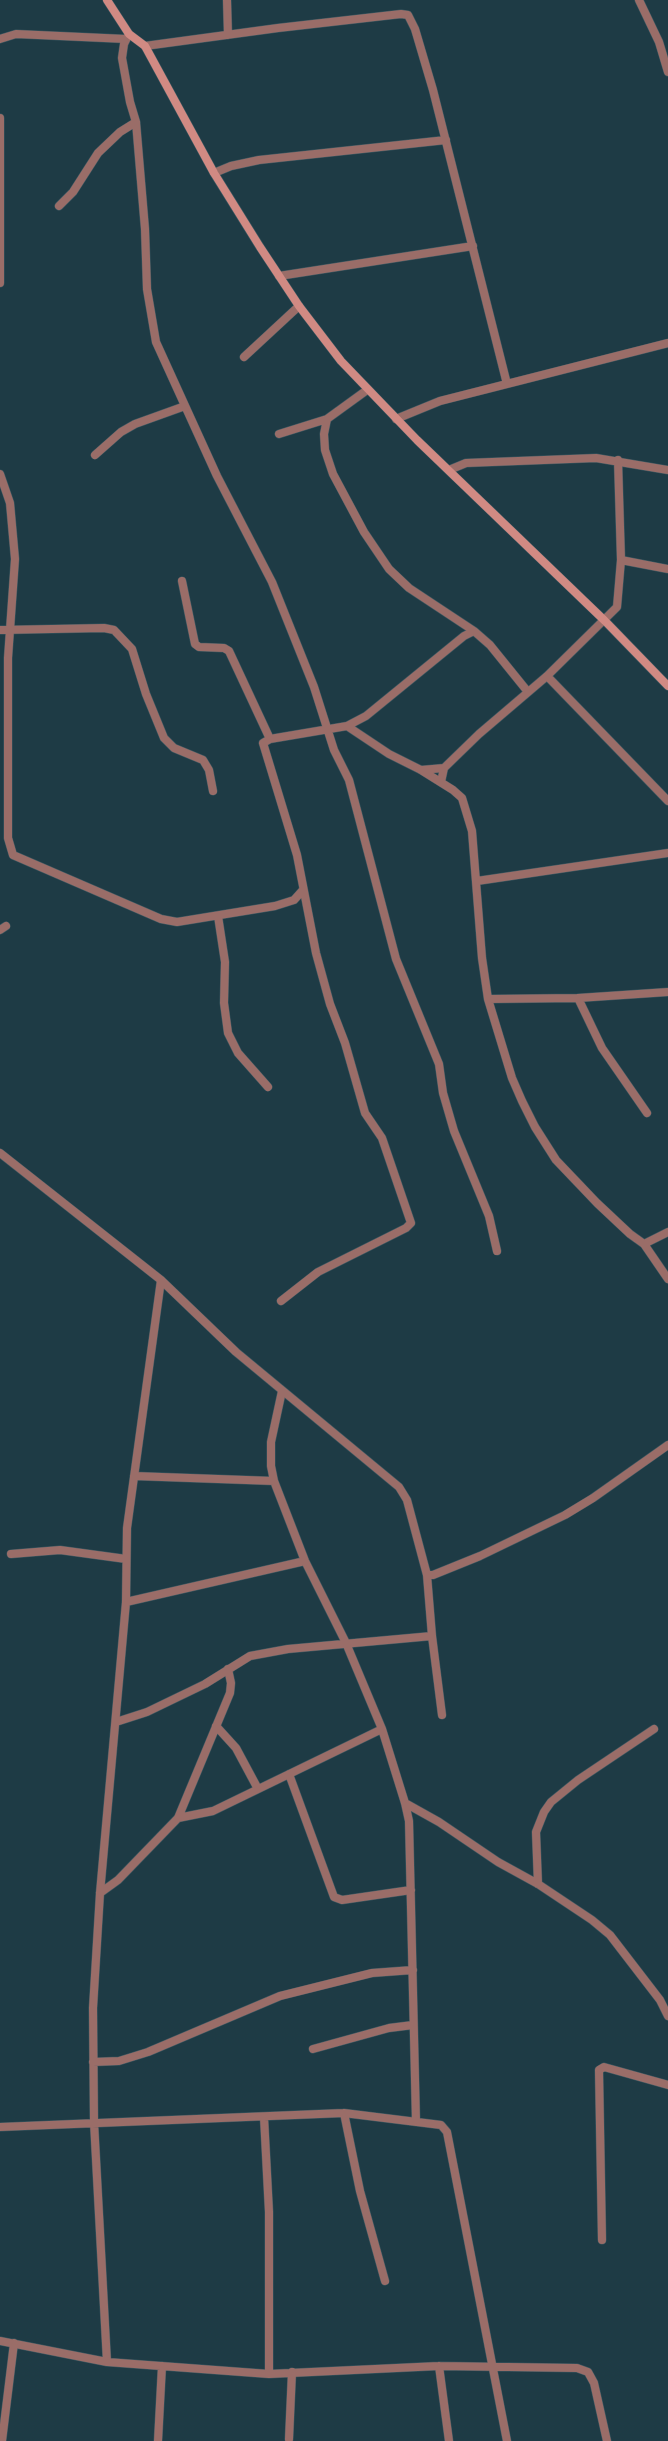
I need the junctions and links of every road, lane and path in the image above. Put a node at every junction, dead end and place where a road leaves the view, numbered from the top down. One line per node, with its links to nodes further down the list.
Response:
1 (106, 0): 5 (street)
2 (227, 0): 4 (street)
3 (639, 0): 8 (street)
4 (228, 35): 7 (street); 11 (street)
5 (128, 36): 6 (street); 7 (street); 10 (street)
6 (0, 39)
7 (144, 46): 12 (street)
8 (668, 72)
9 (0, 118): 16 (street)
10 (136, 122): 13 (street); 22 (street)
11 (446, 140): 12 (street); 14 (street)
12 (214, 173): 15 (street)
13 (59, 206)
14 (473, 246): 15 (street); 20 (street)
15 (279, 276): 17 (street)
16 (0, 283)
17 (299, 306): 19 (street); 21 (street)
18 (668, 343): 20 (street)
19 (244, 356)
20 (507, 384): 24 (street)
21 (367, 390): 23 (street); 24 (street)
22 (185, 406): 26 (street); 42 (street)
23 (327, 419): 25 (street); 37 (street)
24 (396, 419): 28 (street)
25 (279, 434)
26 (95, 455)
27 (618, 460): 28 (street); 29 (street); 31 (street)
28 (449, 470): 34 (street)
29 (668, 470)
30 (0, 474): 36 (street)
31 (621, 560): 32 (street); 34 (street)
32 (668, 569)
33 (182, 581): 43 (street)
34 (605, 621): 38 (street); 39 (street)
35 (0, 630): 36 (street)
36 (10, 631): 47 (street); 52 (street)
37 (474, 631): 40 (street); 41 (street)
38 (547, 676): 40 (street); 48 (street)
39 (668, 686)
40 (528, 692): 44 (street)
41 (347, 726): 42 (street); 45 (street)
42 (328, 730): 43 (street); 61 (street)
43 (270, 739): 51 (street)
44 (444, 768): 45 (street); 46 (street)
45 (421, 770): 46 (street)
46 (441, 782): 50 (street)
47 (213, 791)
48 (668, 801)
49 (668, 853): 50 (street)
50 (477, 881): 55 (street)
51 (303, 890): 52 (street); 64 (street)
52 (218, 916): 56 (street)
53 (668, 992): 54 (street)
54 (578, 998): 55 (street); 57 (street)
55 (488, 999): 60 (street)
56 (268, 1087)
57 (647, 1113)
58 (0, 1153): 63 (street)
59 (668, 1232): 60 (street)
60 (644, 1244): 62 (street)
61 (497, 1252)
62 (668, 1279)
63 (161, 1280): 65 (street); 67 (street)
64 (281, 1301)
65 (282, 1391): 68 (street); 72 (street)
66 (668, 1446): 72 (street)
67 (134, 1476): 68 (street); 70 (street)
68 (274, 1481): 71 (street)
69 (11, 1554): 70 (street)
70 (126, 1559): 73 (street)
71 (305, 1560): 73 (street); 75 (street)
72 (427, 1575): 74 (street)
73 (126, 1602): 78 (street)
74 (432, 1636): 75 (street); 77 (street)
75 (346, 1643): 76 (street); 81 (street)
76 (228, 1669): 78 (street); 79 (street)
77 (442, 1715)
78 (116, 1722): 88 (street)
79 (216, 1726): 83 (street); 85 (street)
80 (654, 1729): 86 (street)
81 (382, 1730): 82 (street); 84 (street)
82 (289, 1774): 83 (street); 87 (street)
83 (258, 1789): 85 (street)
84 (405, 1802): 86 (street); 87 (street)
85 (178, 1818): 88 (street)
86 (538, 1884): 90 (street)
87 (411, 1890): 89 (street)
88 (100, 1893): 93 (street)
89 (413, 1970): 91 (street); 93 (street)
90 (668, 2016)
91 (413, 2024): 92 (street); 98 (street)
92 (313, 2050)
93 (93, 2062): 97 (street)
94 (668, 2085): 100 (street)
95 (344, 2113): 96 (street); 98 (street); 101 (street)
96 (264, 2117): 97 (street); 109 (street)
97 (94, 2122): 99 (street); 104 (street)
98 (416, 2122): 107 (street)
99 (0, 2127)
100 (602, 2240)
101 (385, 2281)
102 (0, 2341): 103 (street)
103 (14, 2343): 104 (street); 111 (street)
104 (107, 2362): 105 (street)
105 (162, 2366): 109 (street); 112 (street)
106 (439, 2366): 107 (street); 108 (street); 113 (street)
107 (492, 2366): 114 (street); 115 (street)
108 (292, 2372): 109 (street); 110 (street)
109 (269, 2374)
110 (289, 2439)
111 (2, 2441)
112 (158, 2441)
113 (450, 2441)
114 (507, 2441)
115 (607, 2441)

